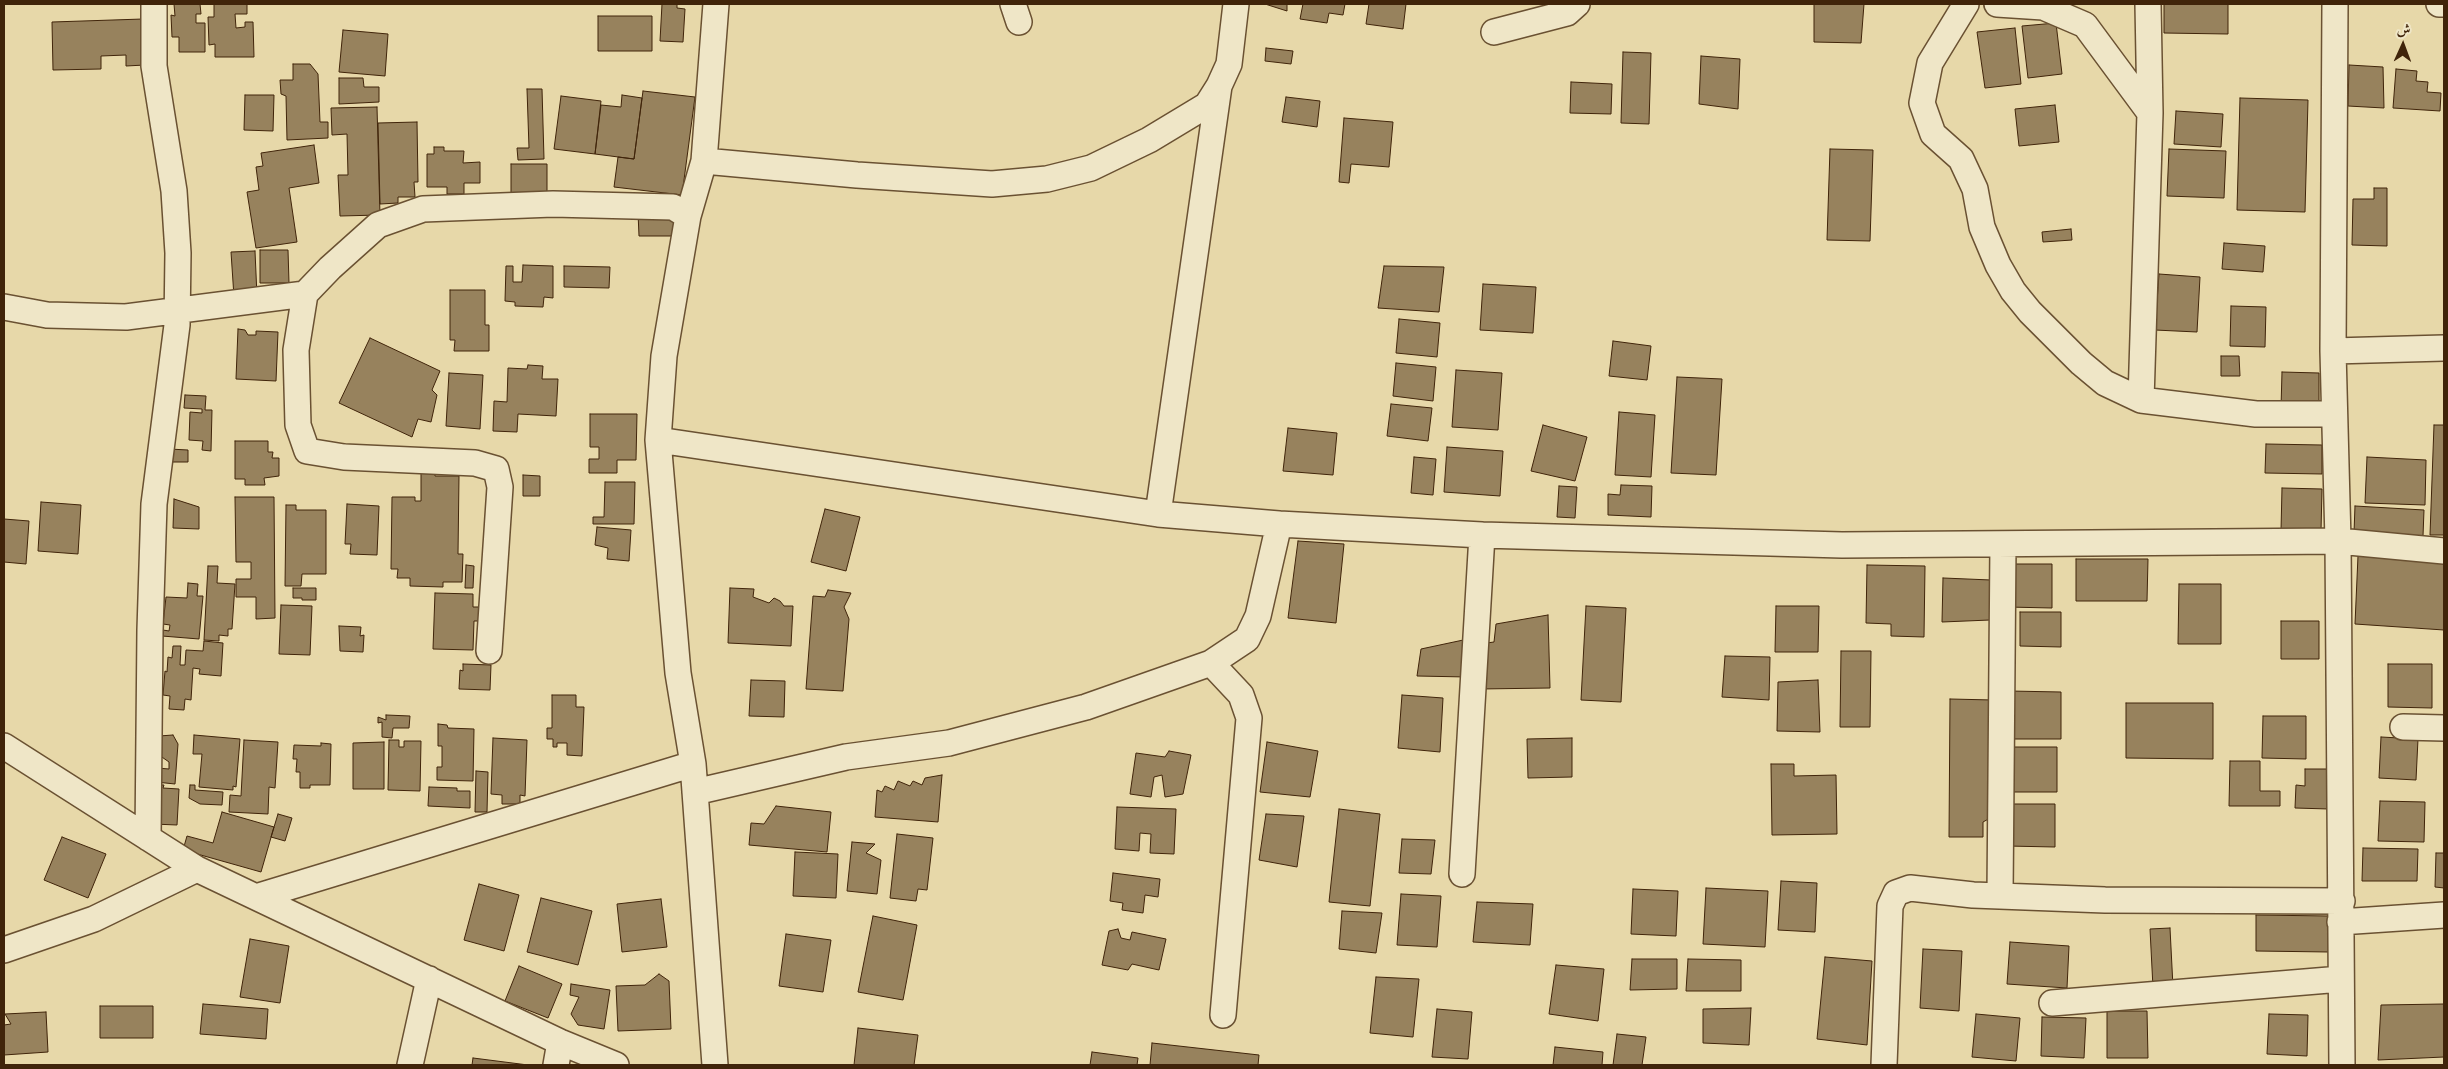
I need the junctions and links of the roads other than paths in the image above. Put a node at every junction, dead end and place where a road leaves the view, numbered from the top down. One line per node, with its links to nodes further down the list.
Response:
1 (154, 4): 18 (street)
2 (716, 4): 14 (street)
3 (1236, 4): 12 (street)
4 (1577, 4): 11 (street)
5 (1966, 4): 21 (street)
6 (1997, 4): 13 (street)
7 (2148, 4): 13 (street)
8 (2335, 4): 20 (street)
9 (2439, 4): 10 (street)
10 (2444, 4)
11 (1494, 32)
12 (1219, 86): 14 (street); 24 (street)
13 (2150, 114): 21 (street)
14 (704, 161): 15 (street)
15 (688, 216): 16 (street); 23 (street)
16 (305, 294): 18 (street); 30 (street)
17 (4, 307): 18 (street)
18 (177, 311): 37 (street)
19 (2444, 348): 20 (street)
20 (2332, 351): 22 (street)
21 (2141, 400): 22 (street)
22 (2334, 414): 27 (street)
23 (658, 440): 24 (street); 35 (street)
24 (1158, 514): 25 (street)
25 (1279, 524): 26 (street); 31 (street)
26 (1482, 535): 28 (street); 39 (street)
27 (2338, 541): 28 (street); 29 (street); 42 (street)
28 (2003, 544): 40 (street)
29 (2444, 551)
30 (489, 651)
31 (1211, 663): 36 (street); 48 (street)
32 (2403, 727): 33 (street)
33 (2444, 728)
34 (4, 746): 37 (street)
35 (693, 764): 36 (street); 41 (street)
36 (695, 792): 52 (street)
37 (148, 838): 38 (street)
38 (197, 869): 41 (street); 44 (street)
39 (1462, 874)
40 (2000, 896): 42 (street); 53 (street)
41 (256, 897): 45 (street)
42 (2341, 912): 43 (street); 46 (street)
43 (2444, 915)
44 (4, 950)
45 (429, 979): 49 (street); 50 (street)
46 (2341, 979): 47 (street); 54 (street)
47 (2052, 1003)
48 (1223, 1015)
49 (558, 1054): 51 (street)
50 (410, 1065)
51 (616, 1065)
52 (715, 1065)
53 (1884, 1065)
54 (2342, 1065)

